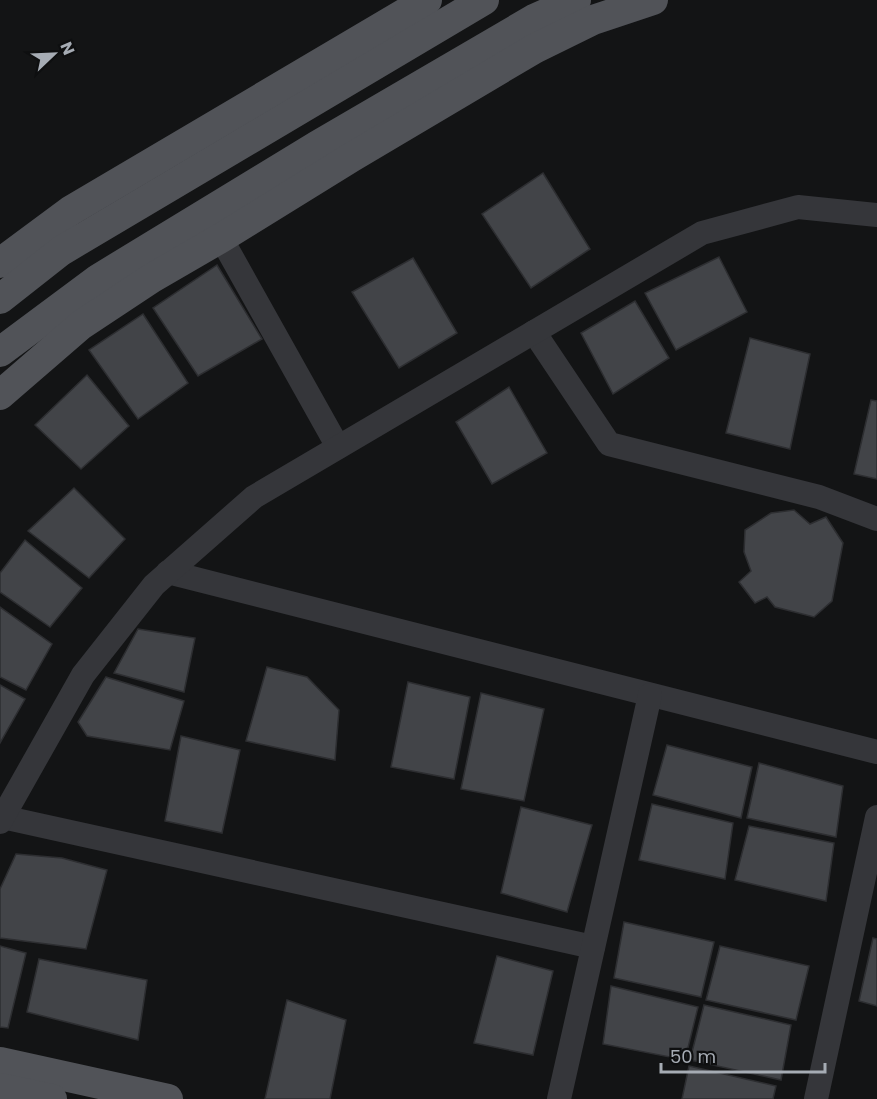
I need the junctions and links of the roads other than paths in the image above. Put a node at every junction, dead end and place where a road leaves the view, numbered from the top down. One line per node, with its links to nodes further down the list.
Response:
1 (427, 0): 7 (main road)
2 (484, 0): 8 (main road)
3 (576, 0): 10 (main road)
4 (653, 0): 6 (main road)
5 (877, 215): 9 (street)
6 (221, 238): 11 (main road); 12 (street)
7 (0, 263)
8 (0, 299)
9 (534, 332): 12 (street); 13 (street)
10 (0, 352)
11 (0, 395)
12 (338, 447): 14 (street)
13 (877, 519)
14 (168, 572): 15 (street); 17 (street)
15 (650, 695): 16 (street); 20 (street)
16 (877, 752)
17 (1, 820): 20 (street)
18 (876, 823): 19 (street)
19 (869, 893): 26 (street)
20 (593, 947): 25 (street)
21 (0, 1062): 24 (main road)
22 (0, 1088): 23 (main road)
23 (52, 1099)
24 (168, 1099)
25 (559, 1099)
26 (816, 1099)

